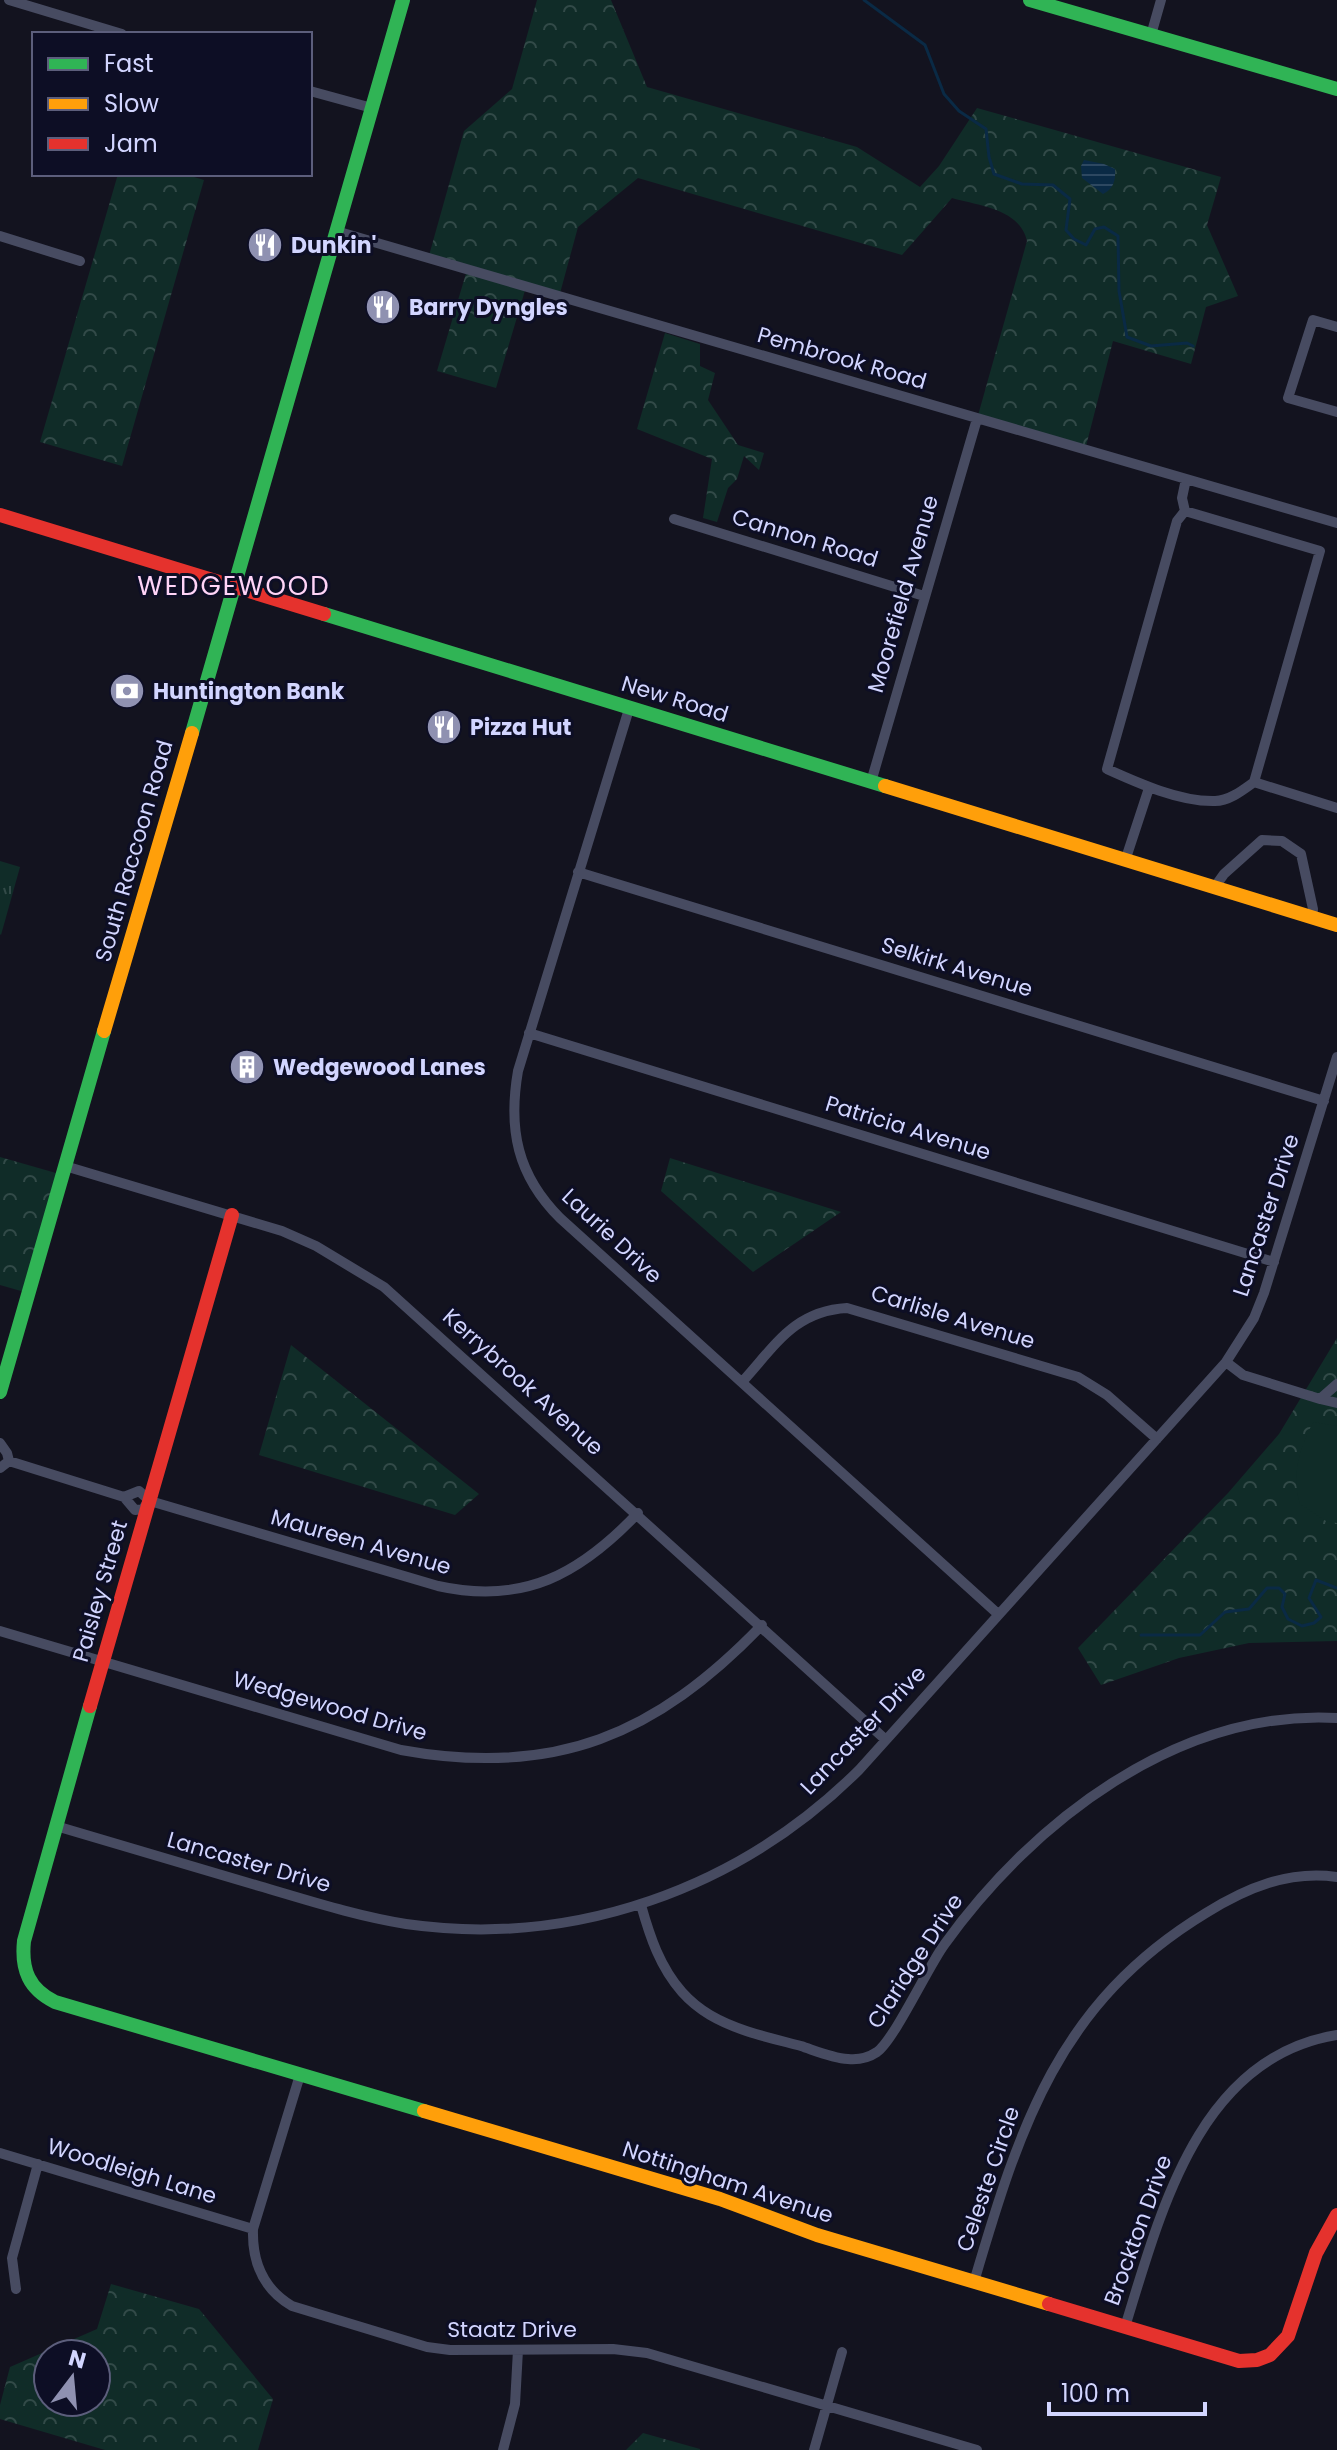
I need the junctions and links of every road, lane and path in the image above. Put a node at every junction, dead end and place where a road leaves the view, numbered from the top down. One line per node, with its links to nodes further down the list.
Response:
1 (9, 0): 5 (street)
2 (403, 0): 9 (street, South Raccoon Road)
3 (1030, 0): 6 (street)
4 (1161, 0): 6 (street)
5 (115, 32)
6 (1151, 35): 7 (street)
7 (1337, 89)
8 (312, 92): 9 (street)
9 (372, 108): 10 (street, South Raccoon Road)
10 (336, 231): 15 (street, Pembrook Road); 21 (street, South Raccoon Road)
11 (0, 236): 12 (street)
12 (80, 261)
13 (1337, 327): 14 (street)
14 (1337, 412)
15 (977, 419): 16 (street, Pembrook Road); 22 (street, Moorefield Avenue)
16 (1186, 479): 17 (street); 20 (street, Pembrook Road)
17 (1185, 511): 25 (street); 26 (street)
18 (0, 515): 21 (street, New Road)
19 (674, 519): 22 (street, Cannon Road)
20 (1337, 523)
21 (234, 586): 23 (street, New Road); 36 (street, South Raccoon Road)
22 (924, 596): 24 (street, Moorefield Avenue)
23 (629, 709): 24 (street, New Road); 29 (street, Laurie Drive)
24 (871, 782): 28 (street, New Road)
25 (1254, 782): 26 (street); 27 (street)
26 (1149, 788): 28 (street)
27 (1337, 808)
28 (1125, 861): 30 (street, New Road)
29 (578, 872): 33 (street, Laurie Drive); 35 (street, Selkirk Avenue)
30 (1214, 888): 31 (street, New Road); 31 (street)
31 (1312, 918): 32 (street, New Road)
32 (1337, 925)
33 (529, 1033): 38 (street, Patricia Avenue); 40 (street, Laurie Drive)
34 (1337, 1057): 35 (street, Lancaster Drive)
35 (1324, 1101): 38 (street, Lancaster Drive)
36 (65, 1166): 37 (street, Kerrybrook Avenue); 42 (street, South Raccoon Road)
37 (232, 1215): 49 (street, Paisley Street); 50 (street, Kerrybrook Avenue)
38 (1274, 1262): 39 (street, Lancaster Drive)
39 (1226, 1362): 43 (street); 45 (street, Lancaster Drive)
40 (742, 1382): 45 (street, Carlisle Avenue); 51 (street, Laurie Drive)
41 (1337, 1384): 43 (street)
42 (0, 1392)
43 (1320, 1399): 44 (street)
44 (1337, 1403)
45 (1157, 1439): 51 (street, Lancaster Drive)
46 (0, 1443): 47 (street)
47 (4, 1465): 48 (street)
48 (124, 1497): 49 (street); 49 (street)
49 (150, 1501): 50 (street, Maureen Avenue); 54 (street, Paisley Street)
50 (638, 1513): 52 (street, Kerrybrook Avenue)
51 (998, 1614): 56 (street, Lancaster Drive)
52 (762, 1625): 54 (street, Wedgewood Drive); 56 (street, Kerrybrook Avenue)
53 (0, 1631): 54 (street, Wedgewood Drive)
54 (103, 1662): 57 (street, Paisley Street)
55 (1337, 1718): 59 (street, Claridge Drive)
56 (886, 1740): 59 (street, Lancaster Drive)
57 (56, 1826): 59 (street, Lancaster Drive); 60 (street, Paisley Street)
58 (1337, 1877): 67 (street, Celeste Circle)
59 (641, 1905)
60 (27, 1980): 62 (street, Nottingham Avenue)
61 (1337, 2035): 69 (street, Brockton Drive)
62 (300, 2075): 66 (street, Staatz Drive); 67 (street, Nottingham Avenue)
63 (0, 2153): 64 (street, Woodleigh Lane)
64 (38, 2164): 66 (street, Woodleigh Lane); 68 (street)
65 (1337, 2215): 69 (street, Nottingham Avenue)
66 (253, 2229): 70 (street, Staatz Drive)
67 (974, 2282): 69 (street, Nottingham Avenue)
68 (16, 2289)
69 (1125, 2327)
70 (518, 2350): 72 (street, Staatz Drive); 73 (street)
71 (842, 2352): 72 (street)
72 (827, 2406): 74 (street); 75 (street, Staatz Drive)
73 (503, 2450)
74 (814, 2450)
75 (977, 2450)

